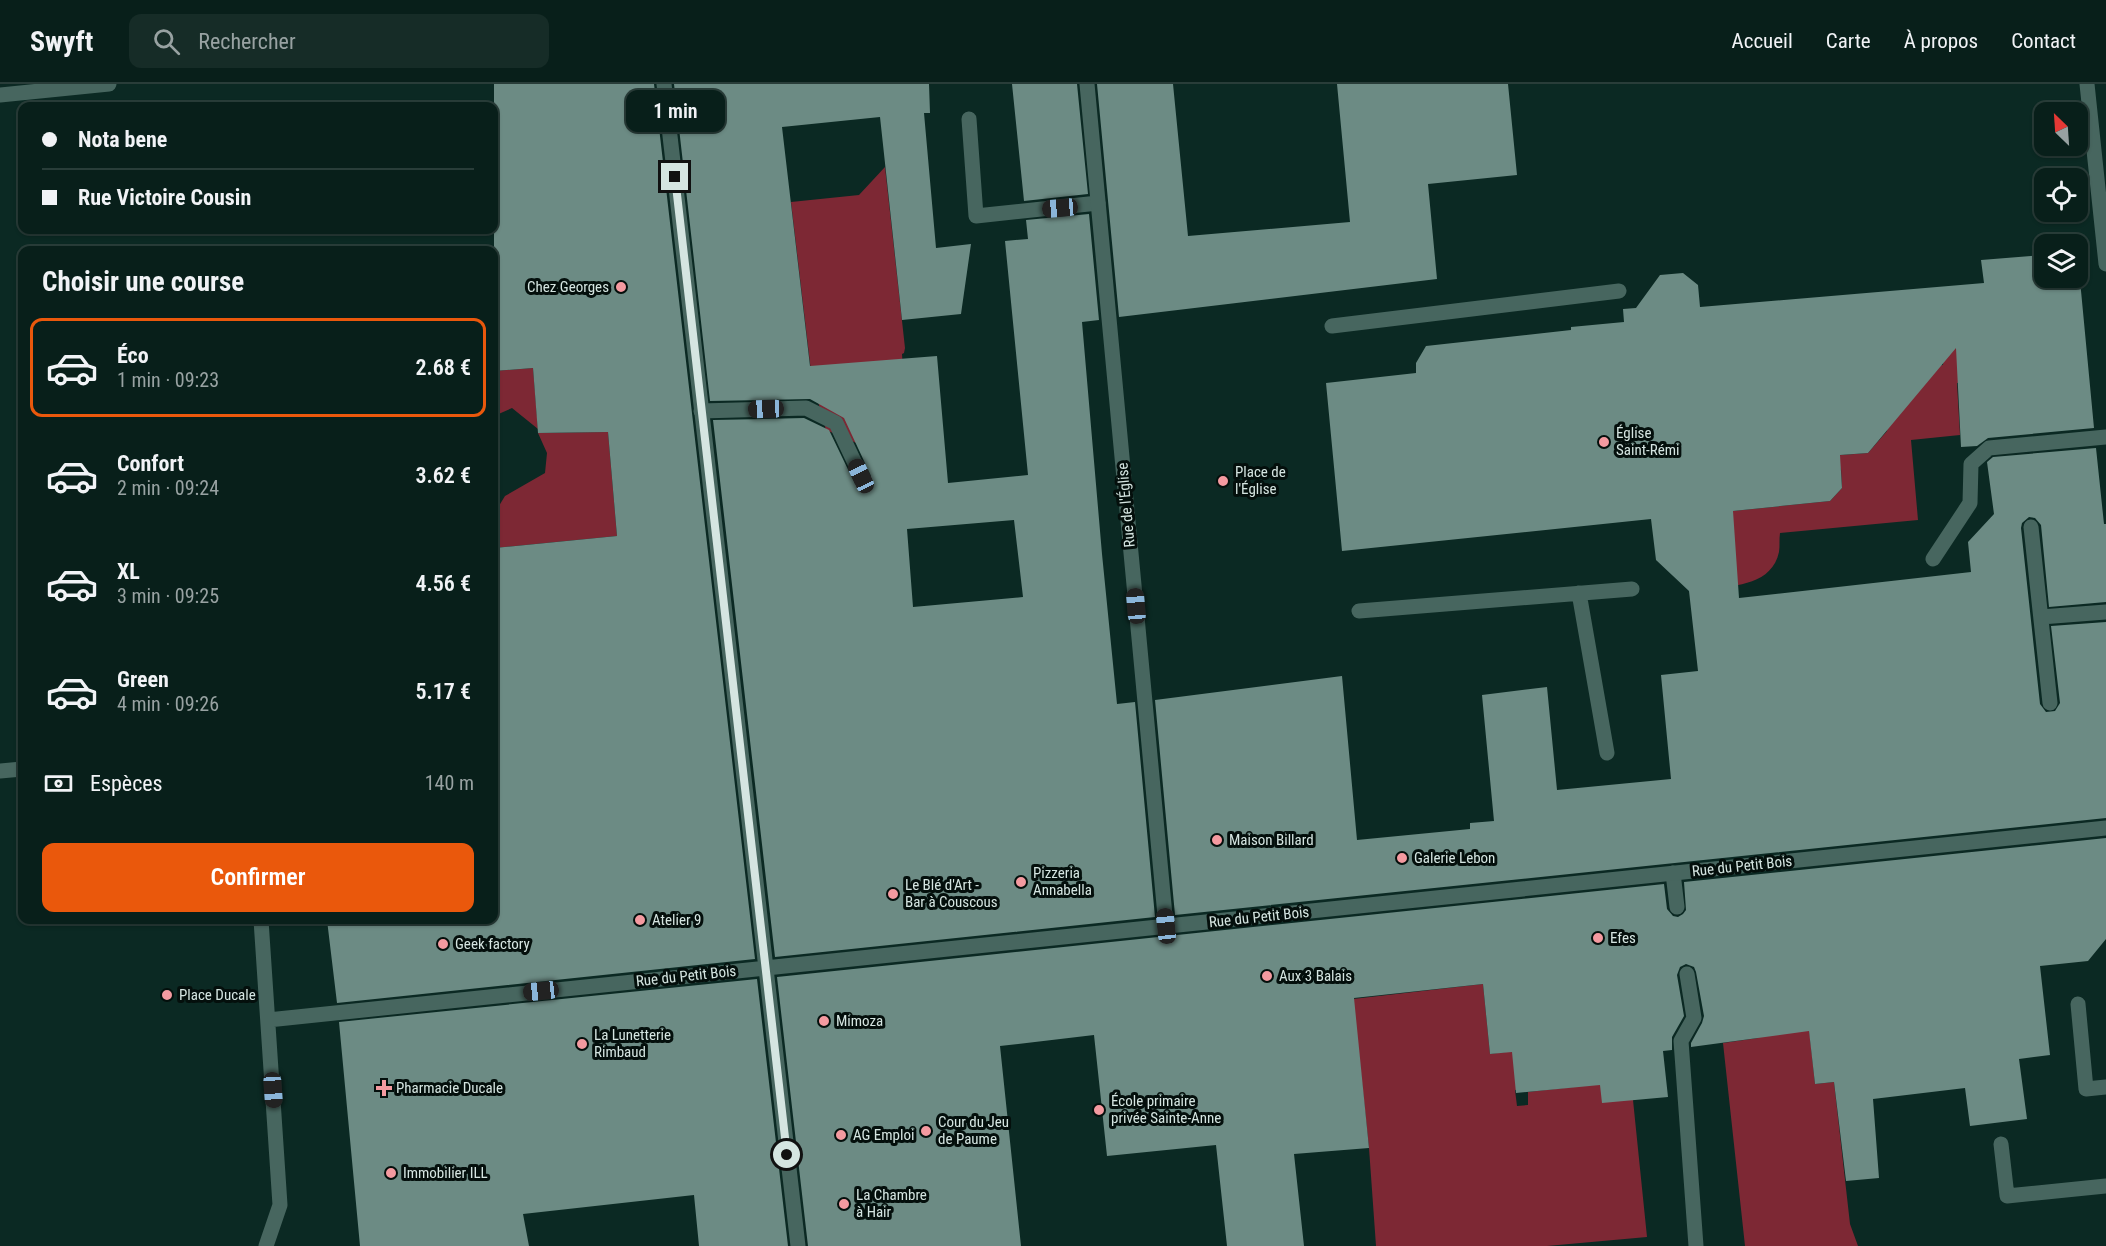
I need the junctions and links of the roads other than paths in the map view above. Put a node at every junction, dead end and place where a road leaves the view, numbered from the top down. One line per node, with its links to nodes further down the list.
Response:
1 (109, 84): 5 (street)
2 (664, 84): 11 (street)
3 (1087, 84): 7 (street, Rue de l'Église)
4 (2087, 84): 8 (street)
5 (0, 95)
6 (969, 119): 7 (street)
7 (1098, 203): 29 (street, Rue de l'Église)
8 (2106, 264)
9 (1619, 291): 10 (street)
10 (1332, 326)
11 (701, 411): 13 (street); 30 (street)
12 (2106, 437): 15 (street)
13 (861, 476)
14 (2031, 527): 20 (street)
15 (1933, 559)
16 (1632, 589): 17 (street)
17 (1579, 593): 18 (street); 22 (street)
18 (1359, 611)
19 (2106, 612): 20 (street)
20 (2041, 617): 21 (street)
21 (2050, 703)
22 (1607, 753)
23 (18, 769): 24 (street)
24 (0, 771)
25 (2106, 828): 26 (street, Rue du Petit Bois)
26 (1673, 873): 27 (street); 29 (street, Rue du Petit Bois)
27 (1677, 907)
28 (261, 924): 33 (street)
29 (1166, 926): 30 (street, Rue du Petit Bois)
30 (765, 968): 33 (street, Rue du Petit Bois); 38 (street)
31 (1688, 974): 39 (street)
32 (2078, 1004): 34 (street)
33 (268, 1020): 37 (street)
34 (2106, 1087)
35 (2001, 1144): 36 (street)
36 (2106, 1186)
37 (266, 1246)
38 (798, 1246)
39 (1696, 1246)

